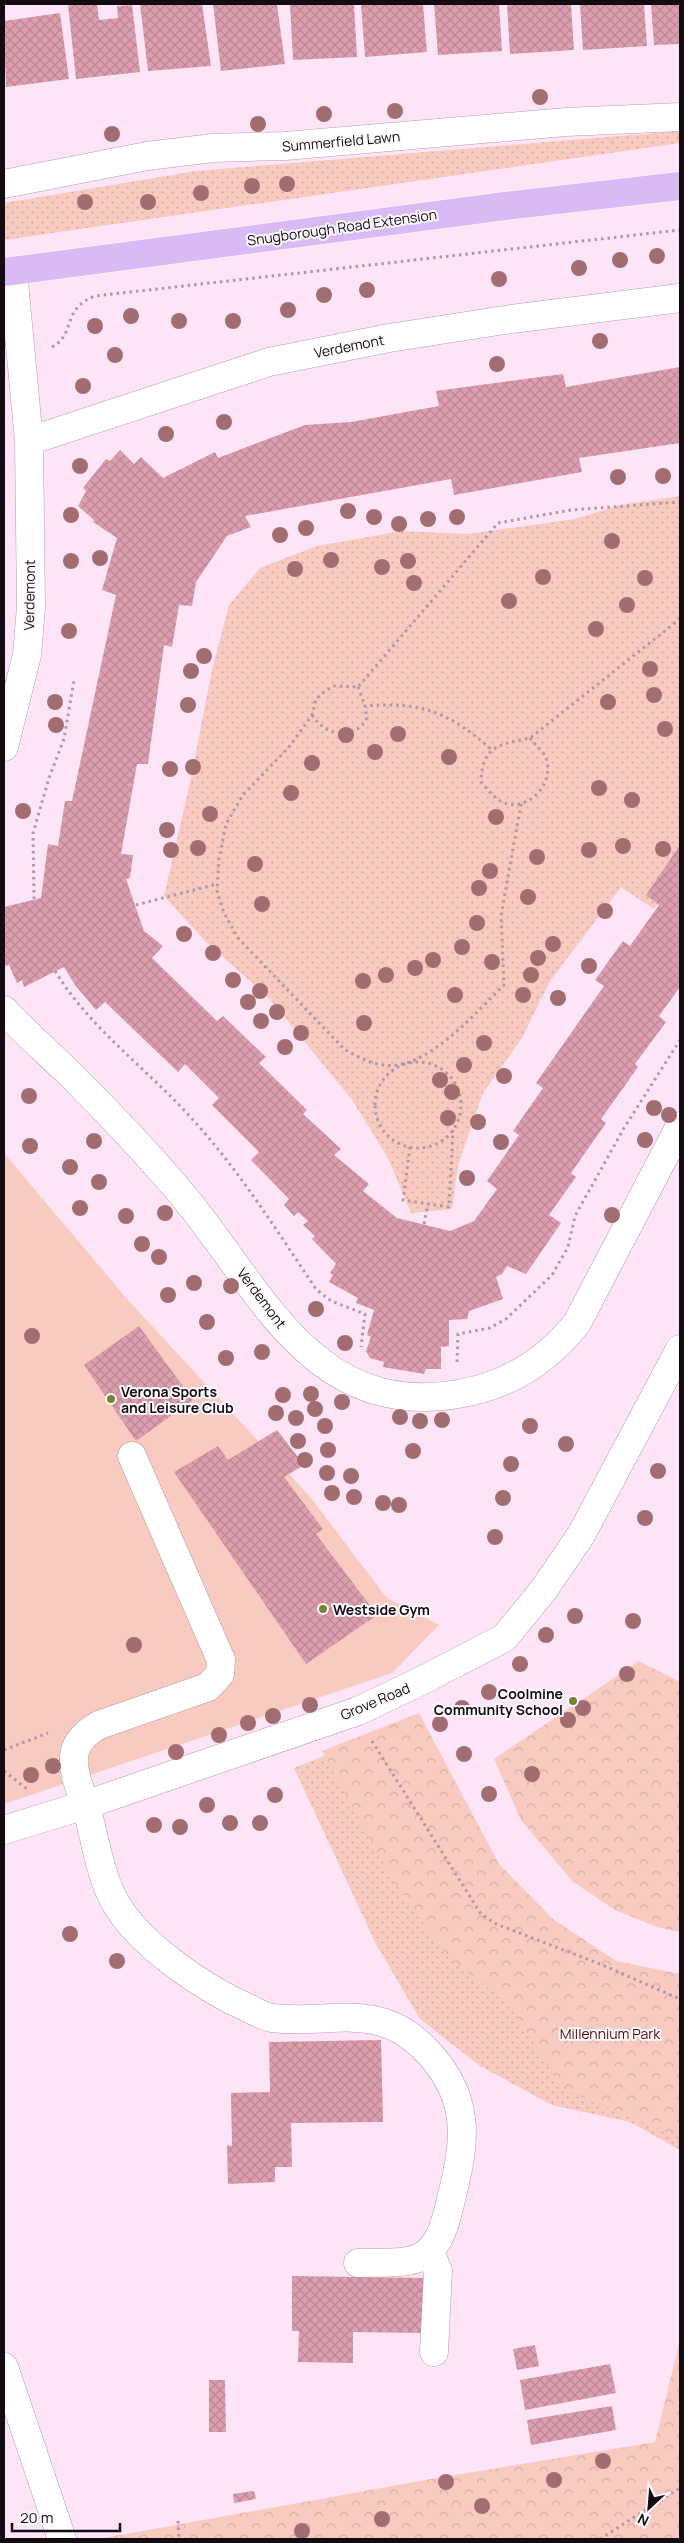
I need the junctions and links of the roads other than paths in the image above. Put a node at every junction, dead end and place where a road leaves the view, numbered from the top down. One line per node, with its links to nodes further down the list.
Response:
1 (680, 117): 2 (street, Summerfield Lawn)
2 (4, 184)
3 (680, 186): 4 (main road, Snugborough Road Extension)
4 (9, 272): 6 (street, Verdemont)
5 (680, 298): 6 (street, Verdemont)
6 (28, 440): 7 (street, Verdemont)
7 (4, 747)
8 (4, 1010): 9 (street, Verdemont)
9 (680, 1126)
10 (680, 1349): 12 (street, Grove Road)
11 (132, 1456): 12 (street)
12 (85, 1804): 13 (street, Grove Road); 14 (street)
13 (4, 1830)
14 (430, 2252): 15 (street); 16 (street)
15 (358, 2263)
16 (434, 2352)
17 (4, 2367): 18 (street)
18 (62, 2539)

